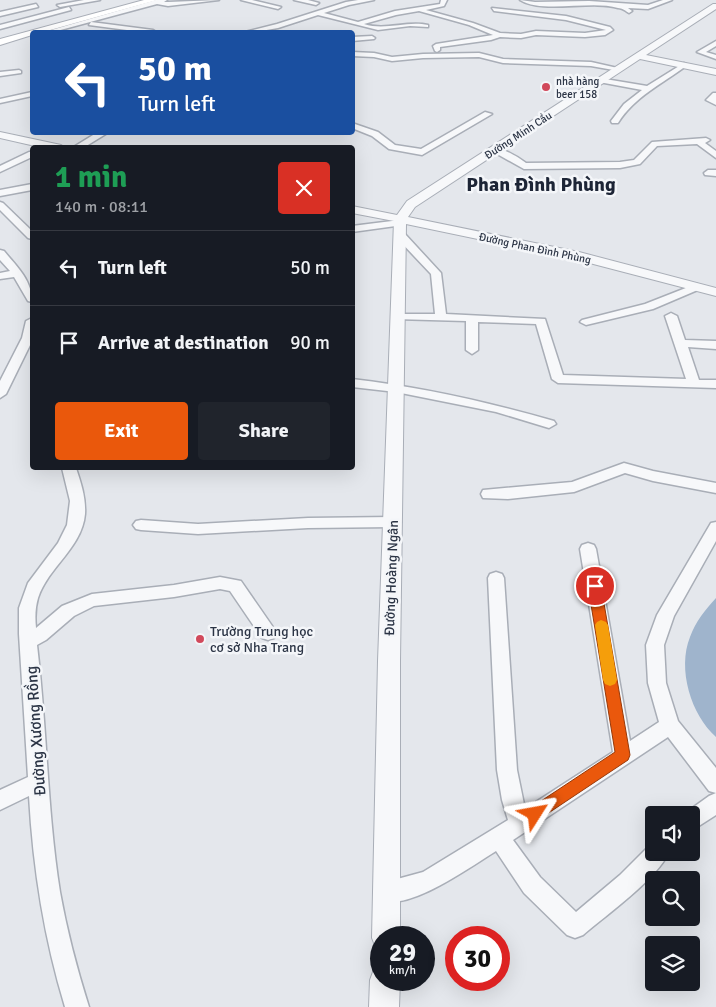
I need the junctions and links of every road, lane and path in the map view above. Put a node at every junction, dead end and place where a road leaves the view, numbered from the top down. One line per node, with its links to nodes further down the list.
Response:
1 (97, 0): 14 (street)
2 (164, 0): 12 (street)
3 (216, 0): 12 (street)
4 (244, 0): 18 (street)
5 (298, 0): 15 (street)
6 (371, 0): 16 (street)
7 (444, 0): 28 (street)
8 (505, 0): 27 (street)
9 (523, 0): 20 (street)
10 (645, 0): 17 (street)
11 (669, 0): 17 (street)
12 (154, 1): 35 (main road); 38 (street)
13 (8, 3): 24 (street)
14 (58, 3): 25 (street)
15 (316, 3)
16 (348, 3): 23 (street); 30 (street)
17 (660, 3): 20 (street)
18 (261, 4): 22 (street); 29 (street)
19 (36, 6): 24 (street)
20 (621, 6): 33 (street)
21 (716, 6): 57 (street, Đường Minh Cầu)
22 (278, 7)
23 (367, 7)
24 (22, 8): 34 (street)
25 (69, 9): 35 (street); 37 (street)
26 (376, 9): 31 (street)
27 (494, 9): 32 (street); 50 (street)
28 (421, 10): 31 (street); 40 (street)
29 (266, 12)
30 (318, 13): 39 (street); 44 (street)
31 (395, 13): 39 (street)
32 (487, 14)
33 (626, 14)
34 (0, 15): 37 (street)
35 (95, 16): 38 (main road)
36 (479, 19): 40 (street)
37 (18, 22): 43 (street); 45 (street)
38 (80, 22): 41 (street); 46 (main road)
39 (358, 24): 42 (street)
40 (471, 24): 50 (street)
41 (106, 26): 47 (street); 48 (street)
42 (426, 26)
43 (0, 27)
44 (266, 28)
45 (36, 30)
46 (49, 30)
47 (105, 30)
48 (137, 30)
49 (30, 35): 54 (main road)
50 (499, 35): 55 (street)
51 (372, 38): 52 (street)
52 (355, 39)
53 (714, 40): 58 (street)
54 (0, 42)
55 (437, 50)
56 (355, 53): 59 (street)
57 (639, 56): 61 (street); 62 (street, Đường Minh Cầu)
58 (716, 57)
59 (386, 59): 60 (street); 62 (street)
60 (372, 63)
61 (684, 66): 64 (street); 67 (street)
62 (619, 69): 66 (street, Đường Minh Cầu)
63 (18, 72): 65 (street)
64 (716, 72)
65 (0, 74)
66 (602, 80): 67 (street); 81 (street, Đường Minh Cầu)
67 (649, 89): 73 (street)
68 (30, 94): 70 (street)
69 (716, 95): 71 (street)
70 (0, 101)
71 (716, 103)
72 (488, 114): 74 (street)
73 (615, 121)
74 (355, 127)
75 (656, 132): 78 (street)
76 (0, 135): 79 (street)
77 (100, 135): 80 (street)
78 (663, 143): 81 (street); 83 (street)
79 (45, 145)
80 (81, 145)
81 (494, 150): 91 (street, Đường Minh Cầu)
82 (30, 155): 84 (street)
83 (716, 155)
84 (0, 169)
85 (30, 187): 86 (street)
86 (0, 193)
87 (0, 205): 89 (street)
88 (355, 210): 91 (street, Đường Phan Đình Phùng)
89 (15, 220): 90 (street); 93 (street)
90 (4, 222)
91 (400, 226): 92 (street); 97 (street, Đường Phan Đình Phùng); 100 (street, Đường Hoàng Ngân); 102 (street)
92 (355, 229)
93 (30, 234)
94 (0, 253): 95 (street)
95 (17, 273): 96 (street); 99 (street)
96 (0, 276)
97 (696, 287): 98 (street, Đường Phan Đình Phùng); 104 (street)
98 (716, 292)
99 (30, 296)
100 (398, 316): 102 (street); 114 (street, Đường Hoàng Ngân)
101 (671, 316): 106 (street)
102 (441, 318): 103 (street)
103 (472, 319): 108 (street); 112 (street)
104 (586, 322)
105 (30, 330): 109 (street)
106 (682, 343): 107 (street); 112 (street)
107 (716, 345)
108 (472, 350)
109 (27, 351): 110 (street)
110 (4, 376): 115 (street)
111 (355, 383): 114 (street)
112 (694, 384): 113 (street)
113 (716, 384)
114 (396, 388): 116 (street); 120 (street, Đường Hoàng Ngân)
115 (0, 394)
116 (549, 424)
117 (70, 470): 126 (street, Đường Xương Rồng)
118 (716, 488): 119 (street)
119 (488, 494)
120 (393, 522): 121 (street); 137 (street, Đường Hoàng Ngân)
121 (141, 525)
122 (716, 527): 127 (street)
123 (588, 549): 128 (street)
124 (496, 578): 134 (street)
125 (268, 633): 126 (street)
126 (29, 641): 129 (street, Đường Xương Rồng)
127 (670, 725): 128 (street); 130 (street)
128 (622, 755): 134 (street)
129 (38, 782): 131 (street); 140 (street, Đường Xương Rồng)
130 (716, 784)
131 (0, 800)
132 (716, 803): 133 (street)
133 (700, 815)
134 (520, 824): 135 (street)
135 (499, 837): 136 (street); 137 (street)
136 (649, 861)
137 (387, 892): 138 (street, Đường Hoàng Ngân)
138 (386, 926)
139 (385, 991): 141 (street)
140 (77, 1007)
141 (384, 1007)

